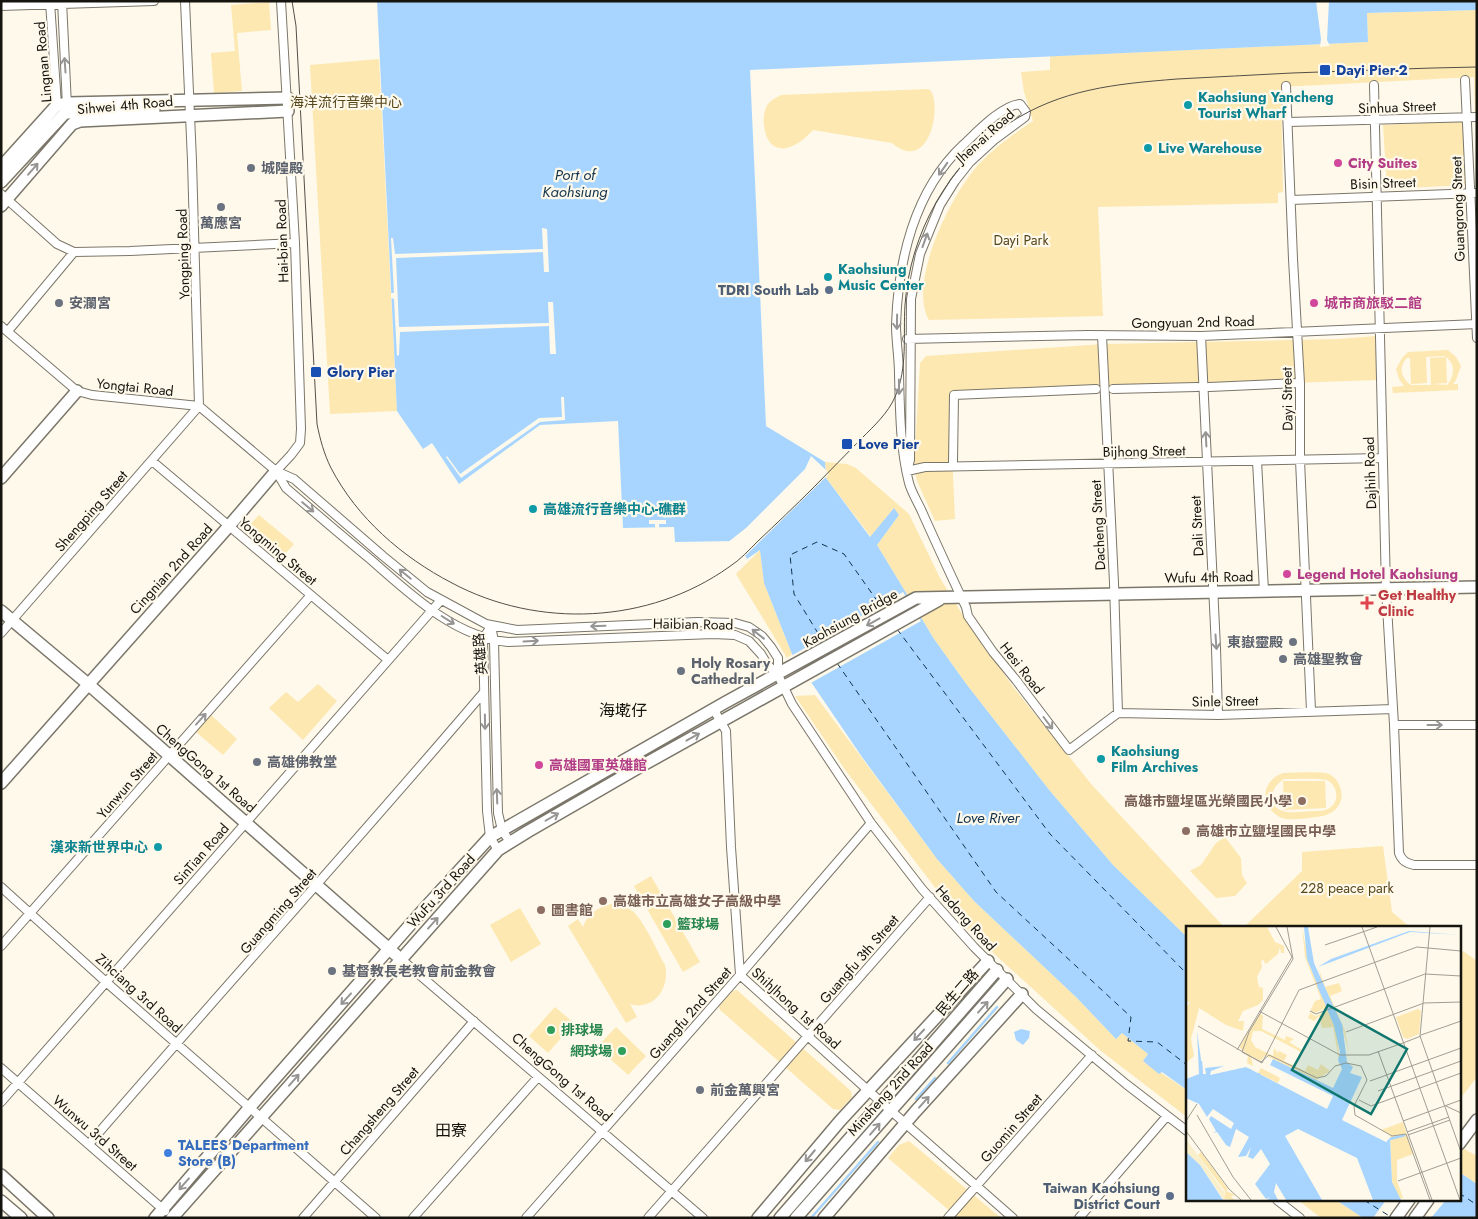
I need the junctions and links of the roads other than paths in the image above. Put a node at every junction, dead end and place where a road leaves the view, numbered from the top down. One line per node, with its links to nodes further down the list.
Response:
1 (154, 1): 5 (street)
2 (185, 1): 12 (street, Yongping Road)
3 (281, 1): 10 (street, Hai-bian Road)
4 (50, 3): 5 (street); 6 (street); 11 (street, Lingnan Road)
5 (62, 3): 11 (street, Lingnan Road, one-way to 5)
6 (1, 6)
7 (1465, 80): 13 (street, Guangrong Street)
8 (1374, 85): 15 (street, Dajhih Road)
9 (1286, 86): 16 (street, Dayi Street)
10 (288, 104): 12 (street, Sihwei 4th Road); 24 (street, Hai-bian Road)
11 (63, 107): 12 (street, Sihwei 4th Road); 17 (street, Lingnan Road); 18 (street, Sihwei 4th Road); 19 (street, Sihwei 4th Road)
12 (190, 108): 17 (street, Sihwei 4th Road); 25 (street, Yongping Road)
13 (1467, 117): 14 (street, Sinhua Street); 15 (street, Sinhua Street); 20 (street, Guangrong Street)
14 (1477, 117)
15 (1375, 120): 16 (street, Sinhua Street); 21 (street, Dajhih Road)
16 (1288, 122): 23 (street, Dayi Street)
17 (72, 124): 22 (street, Sihwei 4th Road, one-way to 17)
18 (1, 166)
19 (1, 182)
20 (1473, 193): 21 (street, Bisin Street); 27 (street, Guangrong Street)
21 (1376, 196): 23 (street, Bisin Street); 28 (street, Dajhih Road)
22 (3, 200): 26 (street)
23 (1291, 200): 30 (street, Dayi Street)
24 (295, 243): 25 (street); 50 (street, Hai-bian Road)
25 (195, 248): 26 (street); 42 (street, Yongping Road)
26 (74, 252): 29 (street)
27 (1476, 324): 28 (street, Gongyuan 2nd Road); 33 (street, Guangrong Street)
28 (1379, 328): 30 (street, Gongyuan 2nd Road); 43 (street, Dajhih Road)
29 (4, 329): 41 (street, Yongtai Road)
30 (1297, 332): 32 (street, Gongyuan 2nd Road); 36 (street, Dayi Street)
31 (1102, 336): 32 (street, Gongyuan 2nd Road); 35 (street, Gongyuan 2nd Road); 49 (street, Dacheng Street)
32 (1201, 336): 48 (street, Dali Street, one-way to 32)
33 (1477, 338)
34 (897, 339): 35 (street, Gongyuan 2nd Road); 35 (street, Jhen-ai Road, one-way to 34); 51 (street, one-way to 51)
35 (909, 340): 51 (street)
36 (1300, 383): 38 (street); 44 (street, Dayi Street)
37 (1197, 387): 40 (street)
38 (1210, 387)
39 (1096, 389): 47 (street)
40 (1114, 389)
41 (77, 391): 42 (street, Yongtai Road); 52 (street)
42 (199, 406): 45 (street, Shengping Street); 50 (street)
43 (1382, 458): 44 (street, Bijhong Street); 55 (street, Dajhih Road)
44 (1300, 460): 46 (street, Bijhong Street); 56 (street, Dayi Street)
45 (152, 461): 53 (street, Yongming Street); 66 (street, Shengping Street)
46 (1257, 461): 48 (street, Bijhong Street); 57 (street)
47 (953, 462)
48 (1207, 462): 49 (street, Bijhong Street); 58 (street, Dali Street)
49 (1107, 464): 51 (street, Bijhong Street); 59 (street, Dacheng Street)
50 (276, 471): 53 (street, Cingnian 2nd Road); 62 (street, Haibian Road, one-way to 50); 64 (street, Haibian Road, one-way to 64)
51 (907, 471): 61 (street)
52 (1, 478)
53 (229, 526): 60 (street, Yongming Street); 74 (street, Cingnian 2nd Road)
54 (1477, 587): 55 (street, Wufu 4th Road)
55 (1386, 589): 56 (street, Wufu 4th Road); 77 (street, Dajhih Road)
56 (1305, 590): 57 (street, Wufu 4th Road); 79 (street, Dayi Street)
57 (1264, 591): 58 (street, Wufu 4th Road)
58 (1213, 593): 59 (street, Wufu 4th Road); 81 (street, Dali Street, one-way to 81)
59 (1114, 594): 61 (street, Wufu 4th Road); 80 (street, Dacheng Street)
60 (311, 595): 71 (street, Yongming Street); 85 (street, Yunwun Street, one-way to 60)
61 (962, 598): 63 (street, Wufu 4th Road); 80 (street, Hesi Road, one-way to 80)
62 (441, 600): 64 (street, SinTian Road); 67 (street, Haibian Road)
63 (918, 604): 72 (street, Kaohsiung Bridge, one-way to 72); 73 (street, Kaohsiung Bridge)
64 (432, 610): 69 (street, Haibian Road, one-way to 69); 71 (street, SinTian Road)
65 (1, 611): 66 (street, ChengGong 1st Road)
66 (12, 620): 68 (street, Shengping Street); 74 (street, ChengGong 1st Road)
67 (492, 626): 69 (street, 英雄路); 70 (street, 英雄路); 72 (street, Haibian Road, one-way to 67)
68 (1, 633)
69 (483, 639): 70 (street, Haibian Road); 76 (street, 英雄路)
70 (494, 641): 72 (street, Haibian Road, one-way to 72); 89 (street, 英雄路, one-way to 70)
71 (388, 660): 87 (street, SinTian Road)
72 (778, 675): 75 (street, Hedong Road); 78 (street, WuFu 3rd Road)
73 (805, 675): 75 (street, WuFu 3rd Road)
74 (88, 684): 85 (street, ChengGong 1st Road); 86 (street, Cingnian 2nd Road)
75 (784, 687): 82 (street, WuFu 3rd Road); 88 (street, Hedong Road)
76 (484, 692): 90 (street, 英雄路, one-way to 90); 94 (street, Guangming Street)
77 (1393, 709): 79 (street, Sinle Street); 83 (street, Dajhih Road)
78 (714, 710): 82 (street, ShihJhong 1st Road); 89 (street, WuFu 3rd Road)
79 (1311, 711): 81 (street, Sinle Street)
80 (1118, 713): 81 (street, Sinle Street)
81 (1218, 715)
82 (720, 722): 91 (street, WuFu 3rd Road, one-way to 82); 103 (street, ShihJhong 1st Road)
83 (1394, 725): 84 (street, one-way to 84); 93 (street, Dajhih Road)
84 (1477, 725)
85 (169, 756): 87 (street, ChengGong 1st Road); 97 (street, Yunwun Street)
86 (1, 783)
87 (245, 823): 94 (street, ChengGong 1st Road); 105 (street, SinTian Road)
88 (872, 823): 96 (street, Hedong Road); 103 (street, Guangfu 2nd Street)
89 (502, 830): 90 (street, WuFu 3rd Road); 91 (street, 英雄路)
90 (490, 838): 92 (street, 英雄路); 99 (street, WuFu 3rd Road)
91 (510, 842): 92 (street, WuFu 3rd Road)
92 (498, 850): 100 (street, WuFu 3rd Road, one-way to 92)
93 (1477, 865)
94 (317, 886): 99 (street, ChengGong 1st Road); 109 (street, Guangming Street)
95 (1, 887): 97 (street, Zihciang 3rd Road)
96 (930, 897): 101 (street, Hedong Road); 108 (street, Guangfu 3th Street)
97 (30, 913): 98 (street, Yunwun Street); 105 (street, Zihciang 3rd Road)
98 (1, 946)
99 (390, 950): 100 (street, ChengGong 1st Road); 117 (street, WuFu 3rd Road, one-way to 117)
100 (401, 959): 107 (street, ChengGong 1st Road); 120 (street, WuFu 3rd Road, one-way to 100)
101 (988, 961): 102 (street, Hedong Road); 114 (street, one-way to 114)
102 (997, 970): 104 (street, Hedong Road); 116 (street, 民生二路)
103 (740, 975): 108 (street, ShihJhong 1st Road); 124 (street, Guangfu 2nd Street)
104 (1007, 979): 106 (street, Hedong Road); 118 (street, Minsheng 2nd Road, one-way to 104)
105 (106, 982): 109 (street, Zihciang 3rd Road); 113 (street, SinTian Road)
106 (1022, 994): 110 (street, Hedong Road); 122 (street, one-way to 106)
107 (474, 1021): 112 (street, ChengGong 1st Road); 128 (street, Changsheng Street)
108 (808, 1036): 114 (street, ShihJhong 1st Road); 131 (street, Guangfu 3th Street)
109 (176, 1043): 117 (street, Zihciang 3rd Road); 126 (street, Guangming Street)
110 (1092, 1055): 119 (street, Hedong Road); 130 (street, Guomin Street)
111 (1, 1068): 113 (street, Wunwu 3rd Street)
112 (538, 1077): 124 (street, ChengGong 1st Road); 145 (street)
113 (18, 1082): 115 (street, SinTian Road); 126 (street, Wunwu 3rd Street)
114 (868, 1090): 116 (street, ShihJhong 1st Road); 149 (street, one-way to 149)
115 (1, 1102)
116 (881, 1102): 118 (street, ShihJhong 1st Road); 150 (street, Minsheng 2nd Road)
117 (250, 1107): 120 (street, Zihciang 3rd Road); 137 (street, WuFu 3rd Road, one-way to 137)
118 (891, 1110): 122 (street, ShihJhong 1st Road); 151 (street, Minsheng 2nd Road, one-way to 118)
119 (1167, 1116): 123 (street, Hedong Road); 155 (street)
120 (262, 1117): 128 (street, Zihciang 3rd Road); 142 (street, WuFu 3rd Road)
121 (1477, 1120): 125 (street)
122 (906, 1123): 130 (street, ShihJhong 1st Road); 152 (street)
123 (1186, 1130)
124 (602, 1131): 131 (street, ChengGong 1st Road); 146 (street, Guangfu 2nd Street)
125 (1460, 1143)
126 (88, 1144): 137 (street, Wunwu 3rd Street)
127 (1, 1175): 141 (street)
128 (334, 1181): 143 (street, Changsheng Street); 144 (street, Zihciang 3rd Road)
129 (1, 1185): 140 (street)
130 (977, 1186): 153 (street, Guomin Street); 154 (street, ShihJhong 1st Road)
131 (672, 1191): 147 (street, Guangfu 3th Street); 148 (street, ChengGong 1st Road)
132 (1, 1201): 139 (street)
133 (1280, 1202): 156 (street)
134 (1408, 1202): 157 (street)
135 (1427, 1202): 158 (street)
136 (1, 1210): 138 (street)
137 (159, 1213): 142 (street, Wunwu 3rd Street)
138 (10, 1218)
139 (21, 1218)
140 (39, 1218)
141 (48, 1218)
142 (172, 1218)
143 (303, 1218)
144 (376, 1218)
145 (413, 1218)
146 (526, 1218)
147 (648, 1218)
148 (703, 1218)
149 (758, 1218)
150 (780, 1218)
151 (796, 1218)
152 (824, 1218)
153 (948, 1218)
154 (1013, 1218)
155 (1079, 1218)
156 (1300, 1218)
157 (1396, 1218)
158 (1415, 1218)

